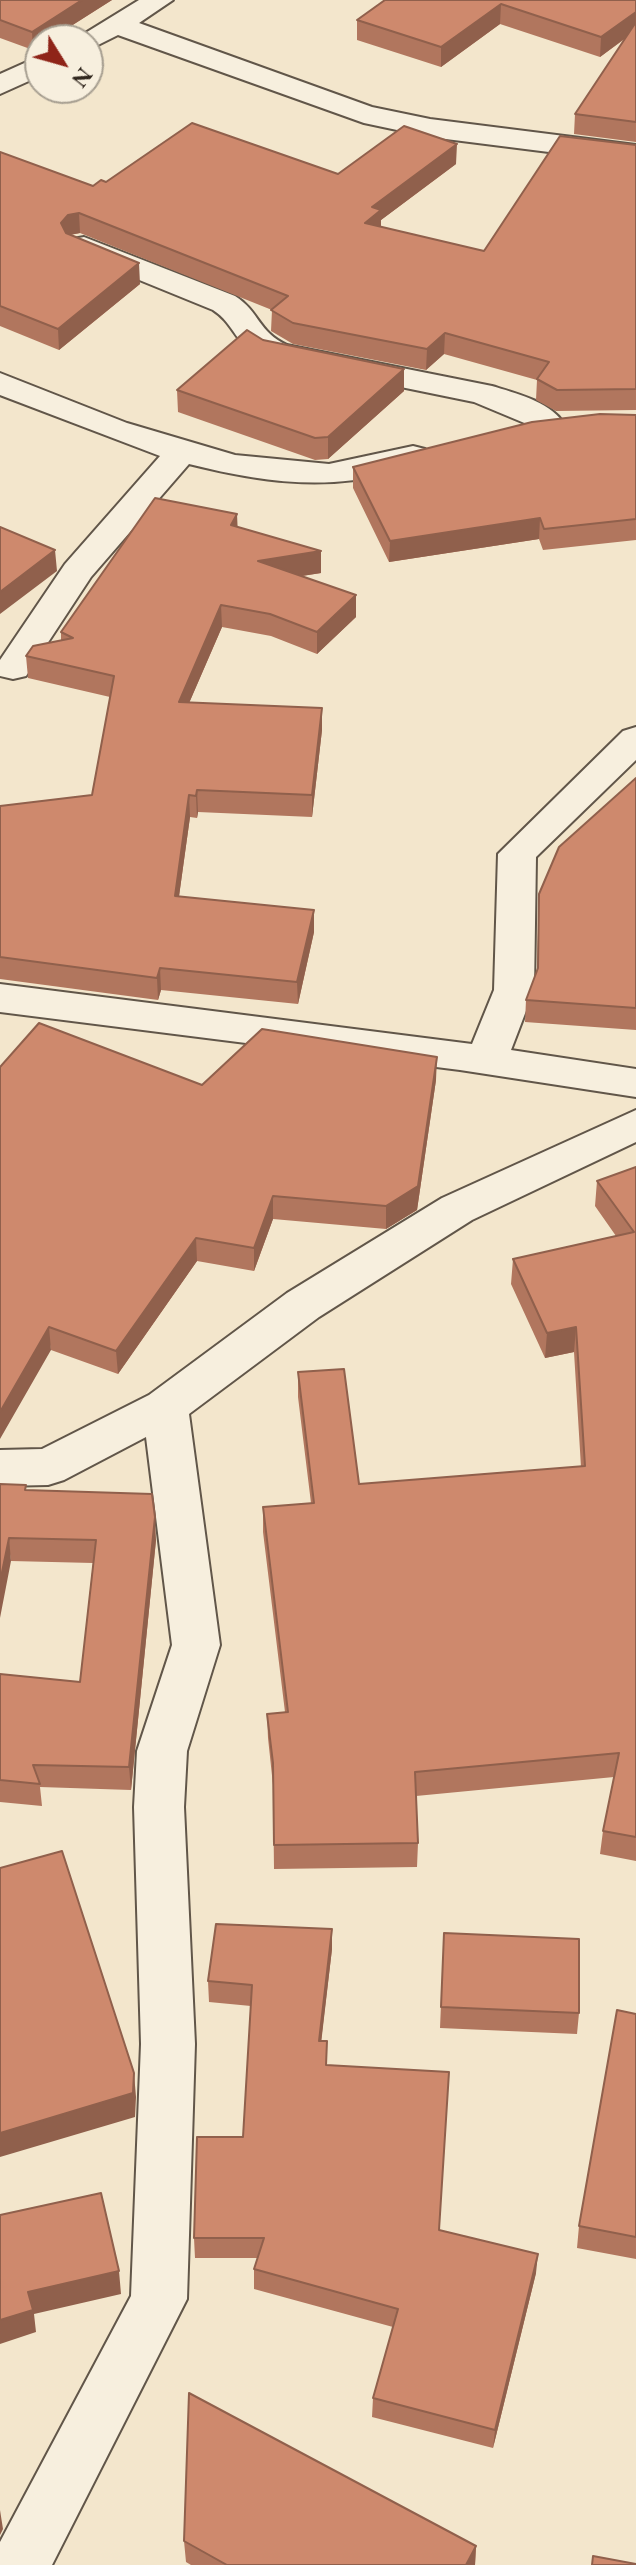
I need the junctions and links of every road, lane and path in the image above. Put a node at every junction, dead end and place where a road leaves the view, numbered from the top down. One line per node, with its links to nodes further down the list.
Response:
1 (159, 0): 2 (street)
2 (116, 25): 3 (street); 6 (street)
3 (104, 32)
4 (24, 73): 5 (street)
5 (0, 85)
6 (636, 154)
7 (81, 245): 9 (street)
8 (0, 383): 11 (street)
9 (494, 434)
10 (450, 446): 11 (street)
11 (182, 451): 12 (street)
12 (13, 668)
13 (636, 739): 15 (street)
14 (0, 998): 15 (street)
15 (486, 1060): 16 (street)
16 (636, 1083)
17 (636, 1125): 18 (street)
18 (165, 1407): 19 (street); 20 (street)
19 (0, 1468)
20 (20, 2565)

